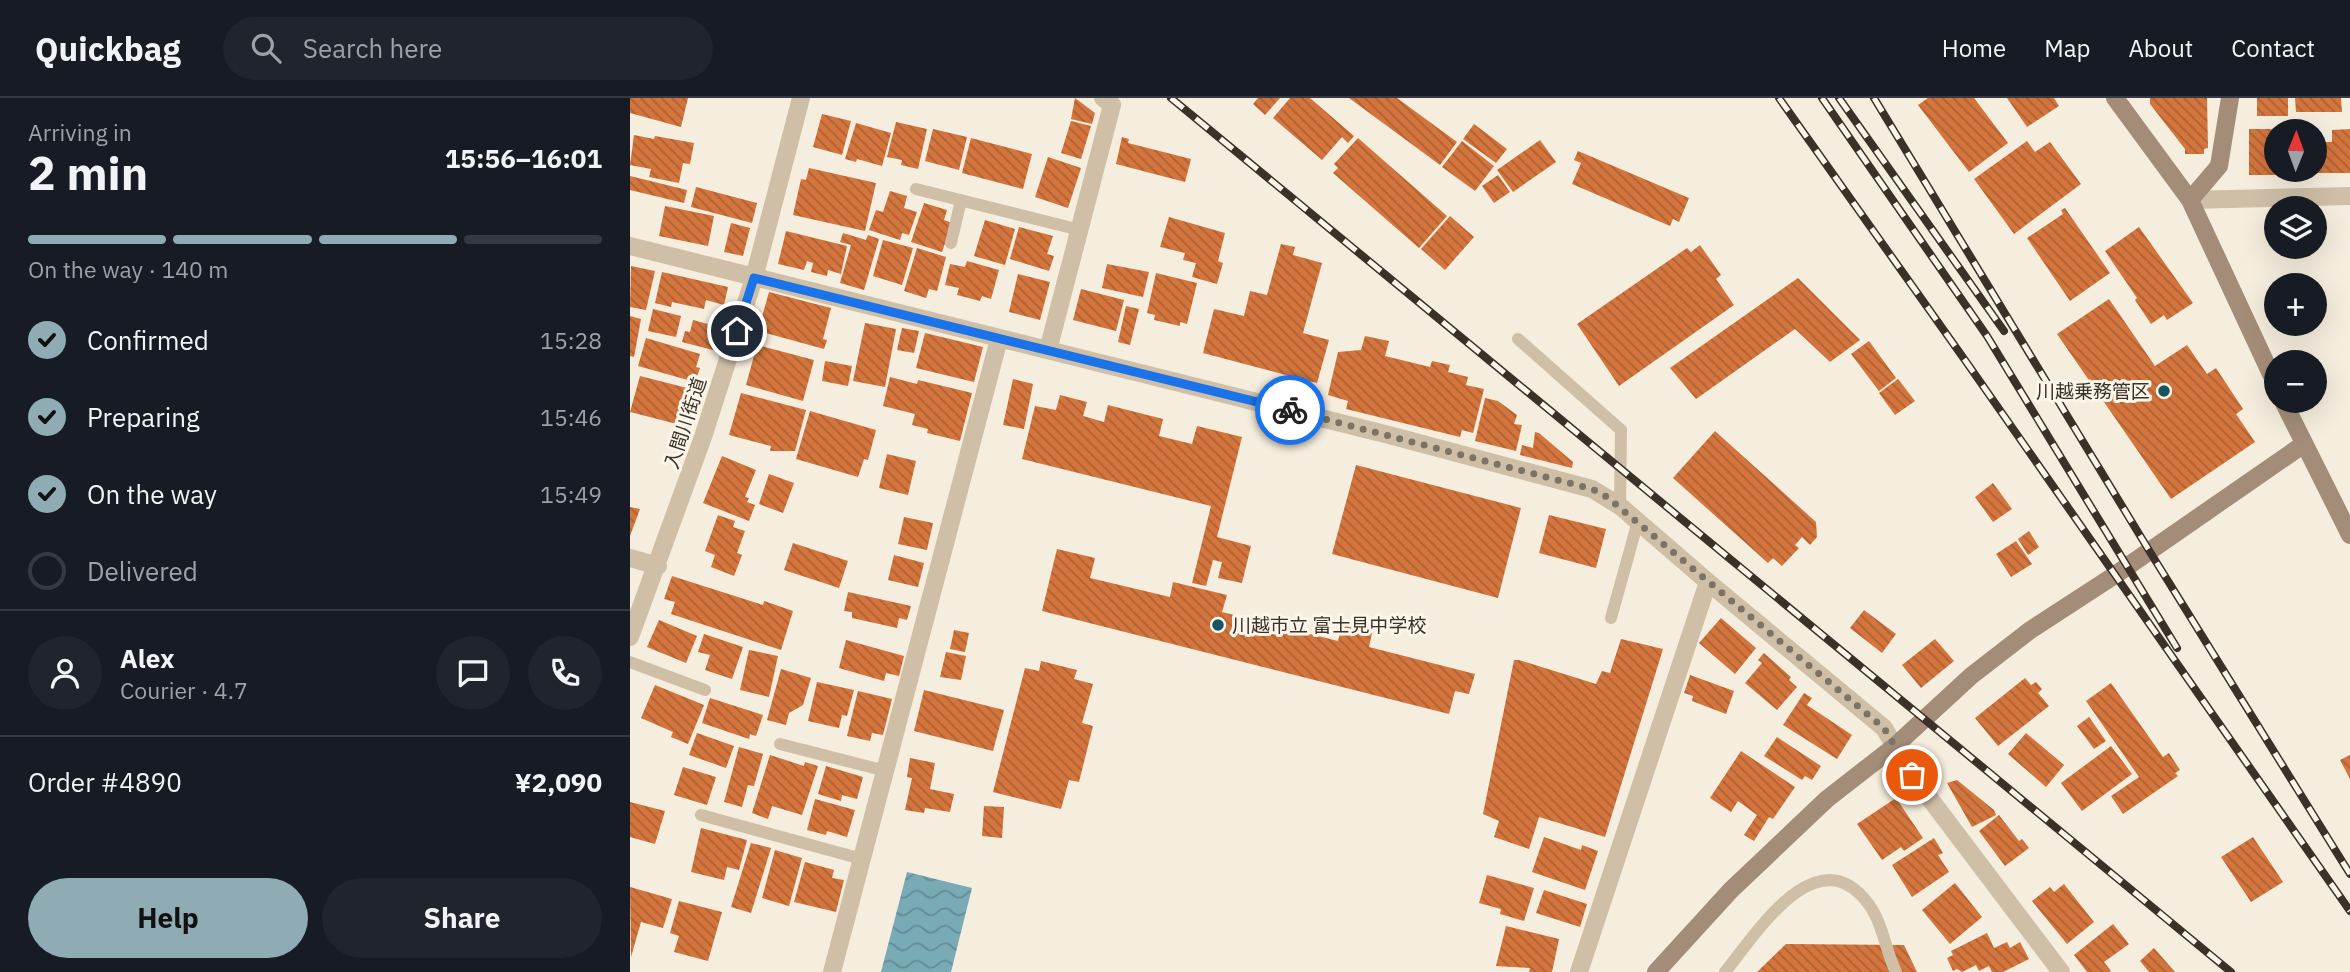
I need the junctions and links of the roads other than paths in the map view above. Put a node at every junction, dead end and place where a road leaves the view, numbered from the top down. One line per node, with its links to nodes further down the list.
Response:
1 (801, 98): 12 (street, 入間川街道)
2 (1103, 98): 9 (street)
3 (2115, 98): 8 (street)
4 (2230, 98): 8 (street)
5 (916, 189): 7 (lane)
6 (2350, 196): 8 (street)
7 (961, 200): 9 (lane); 10 (lane)
8 (2190, 200): 16 (street)
9 (1080, 230): 15 (street)
10 (951, 243)
11 (630, 246): 12 (street)
12 (754, 278): 13 (street); 23 (street, 入間川街道)
13 (999, 339): 15 (street); 31 (street)
14 (1518, 339): 19 (lane)
15 (1048, 350): 19 (street)
16 (2264, 359)
17 (2289, 413): 18 (street)
18 (2304, 444): 21 (street); 30 (street)
19 (1620, 506): 20 (street)
20 (1637, 521): 24 (street); 25 (lane)
21 (2350, 535)
22 (630, 558): 23 (street)
23 (658, 566): 26 (street, 入間川街道)
24 (1708, 582): 30 (street); 35 (street)
25 (1611, 618)
26 (630, 637)
27 (630, 662): 28 (lane)
28 (705, 690)
29 (780, 744): 31 (lane)
30 (1895, 746): 36 (street); 39 (street)
31 (886, 771): 33 (street)
32 (701, 816): 33 (lane)
33 (862, 859): 34 (street)
34 (832, 972)
35 (1579, 972)
36 (1656, 972)
37 (1725, 972): 38 (lane)
38 (1896, 972)
39 (2061, 972)

